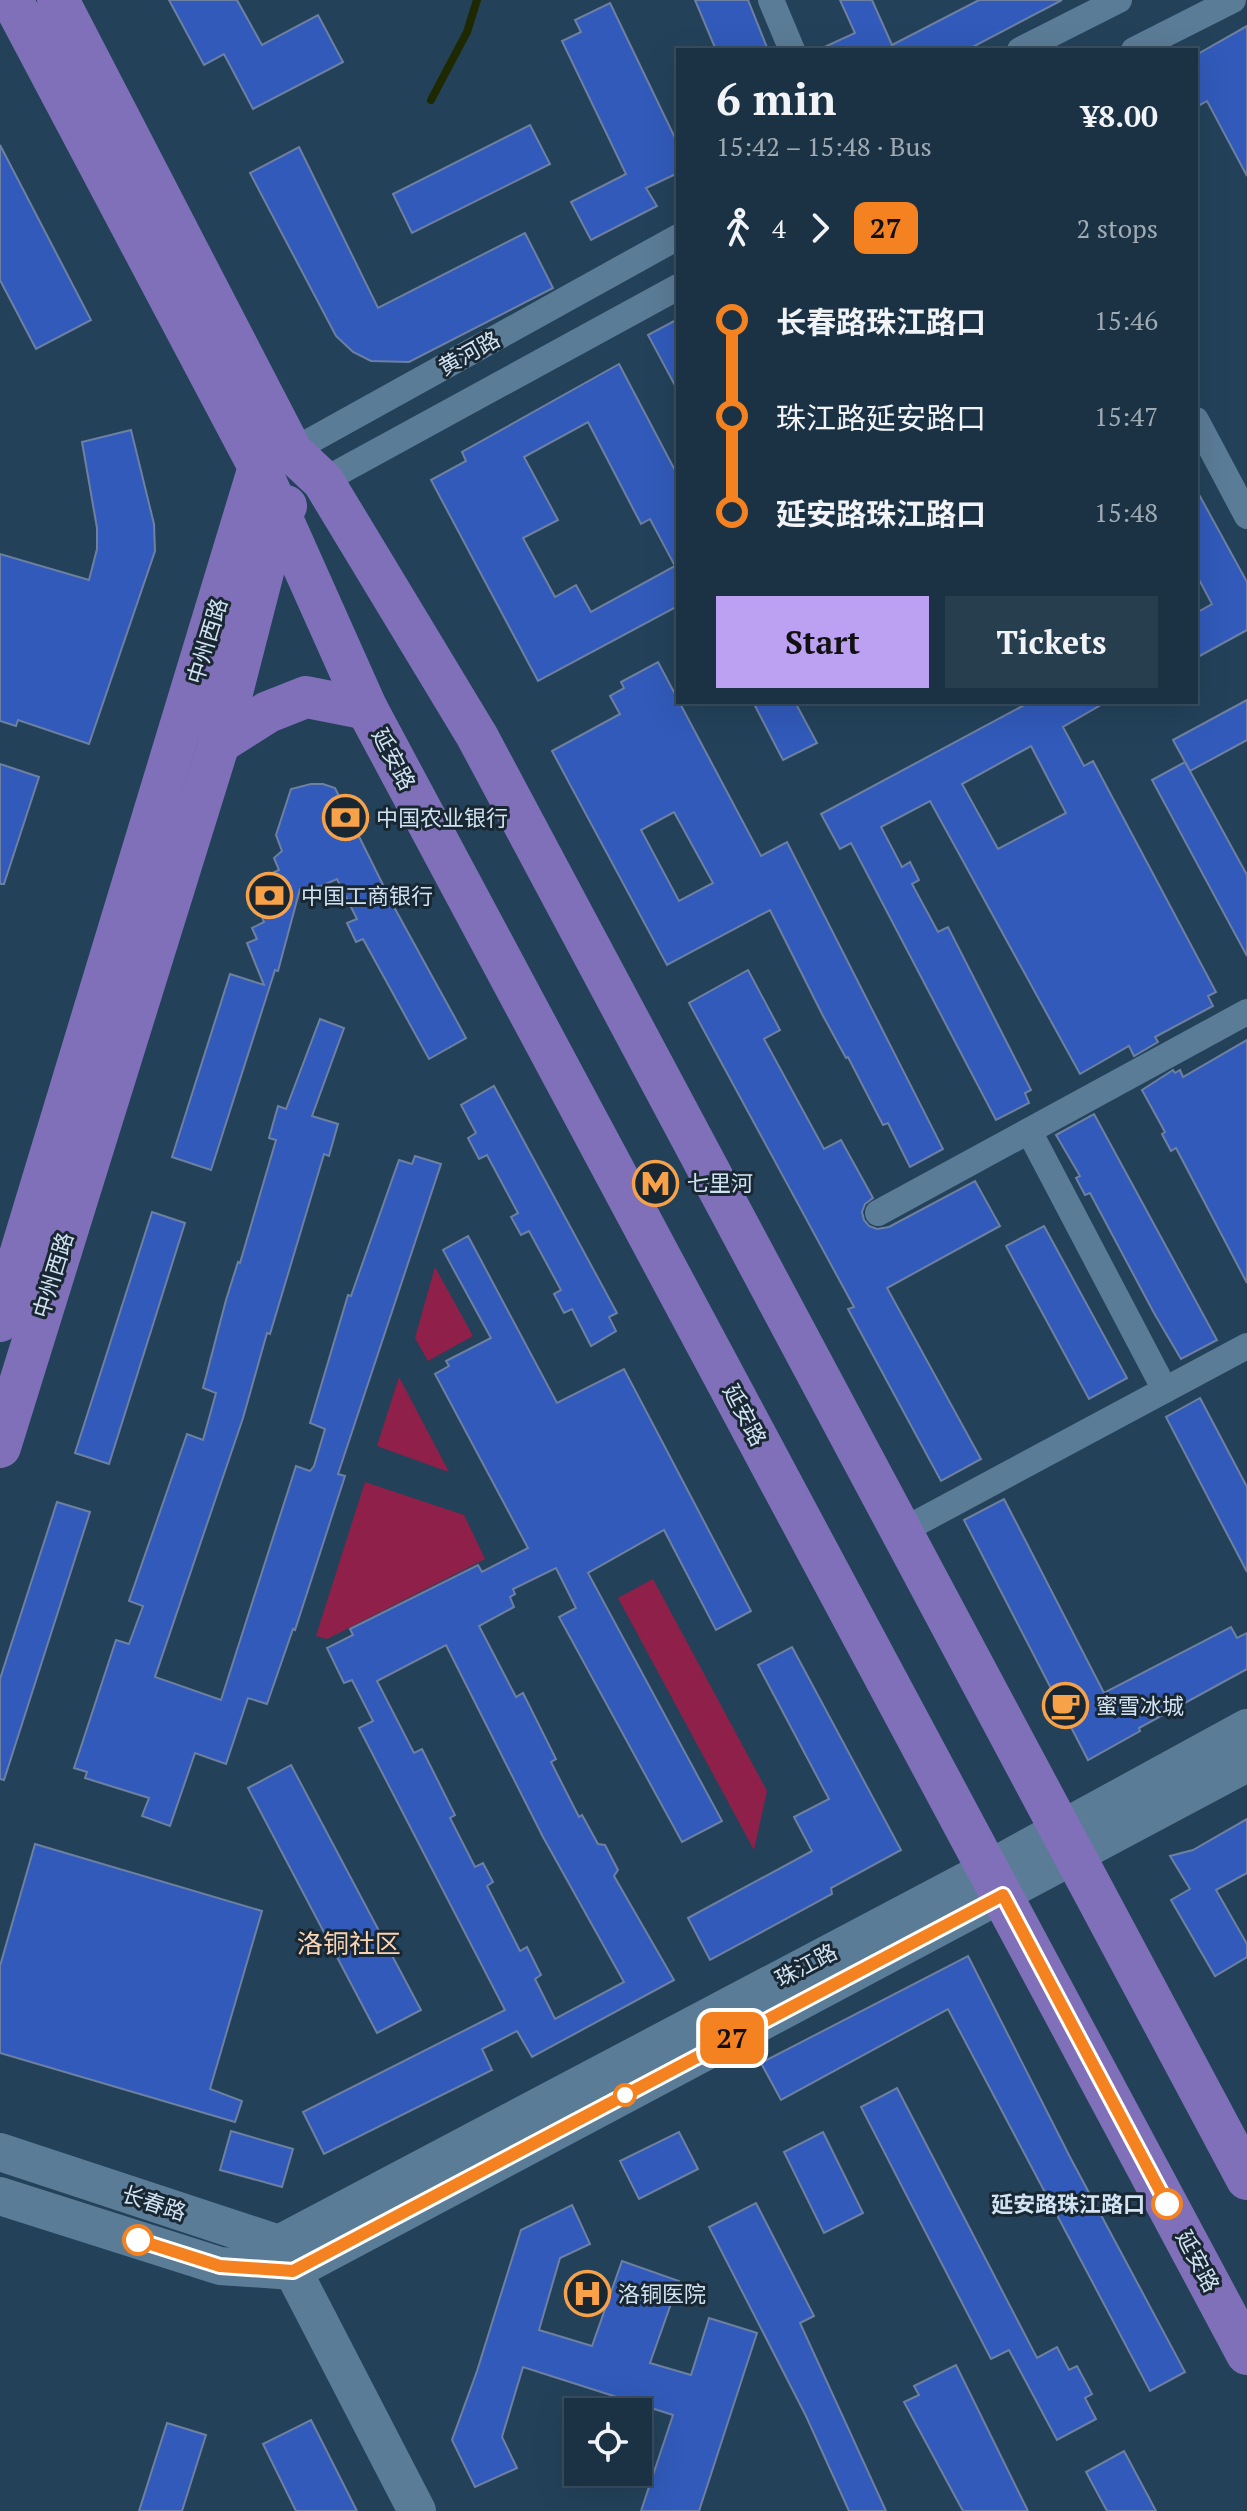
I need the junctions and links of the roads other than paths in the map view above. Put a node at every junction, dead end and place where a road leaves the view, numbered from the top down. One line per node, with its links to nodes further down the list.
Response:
1 (12, 0): 12 (main road)
2 (58, 0): 12 (main road)
3 (771, 0): 6 (street)
4 (1119, 0): 7 (street)
5 (1233, 0): 8 (street)
6 (791, 48)
7 (1024, 48)
8 (1138, 48)
9 (676, 238): 12 (street, 黄河路)
10 (676, 288): 13 (street, 黄河路)
11 (1198, 424): 15 (street)
12 (276, 460): 13 (main road); 14 (main road, 延安路); 21 (main road, 中州西路)
13 (323, 481): 14 (main road); 25 (main road)
14 (279, 510): 16 (main road, 延安路); 17 (main road, 中州西路)
15 (1247, 516)
16 (367, 709): 17 (main road); 29 (main road, 延安路)
17 (219, 743): 24 (main road, 中州西路)
18 (1247, 1012): 19 (street)
19 (1029, 1131): 20 (street); 23 (street)
20 (878, 1213)
21 (0, 1321)
22 (1247, 1346): 23 (street)
23 (1165, 1390): 25 (street)
24 (0, 1447)
25 (902, 1531): 28 (main road)
26 (1247, 1728): 28 (main road, 珠江路)
27 (1247, 1763): 28 (main road, 珠江路)
28 (1066, 1843): 29 (main road, 珠江路); 31 (main road)
29 (996, 1882): 33 (main road, 珠江路); 34 (main road, 延安路)
30 (0, 2152): 33 (main road, 长春路)
31 (1247, 2179)
32 (0, 2196): 33 (main road, 长春路)
33 (286, 2257): 35 (main road)
34 (1247, 2354)
35 (417, 2511)

